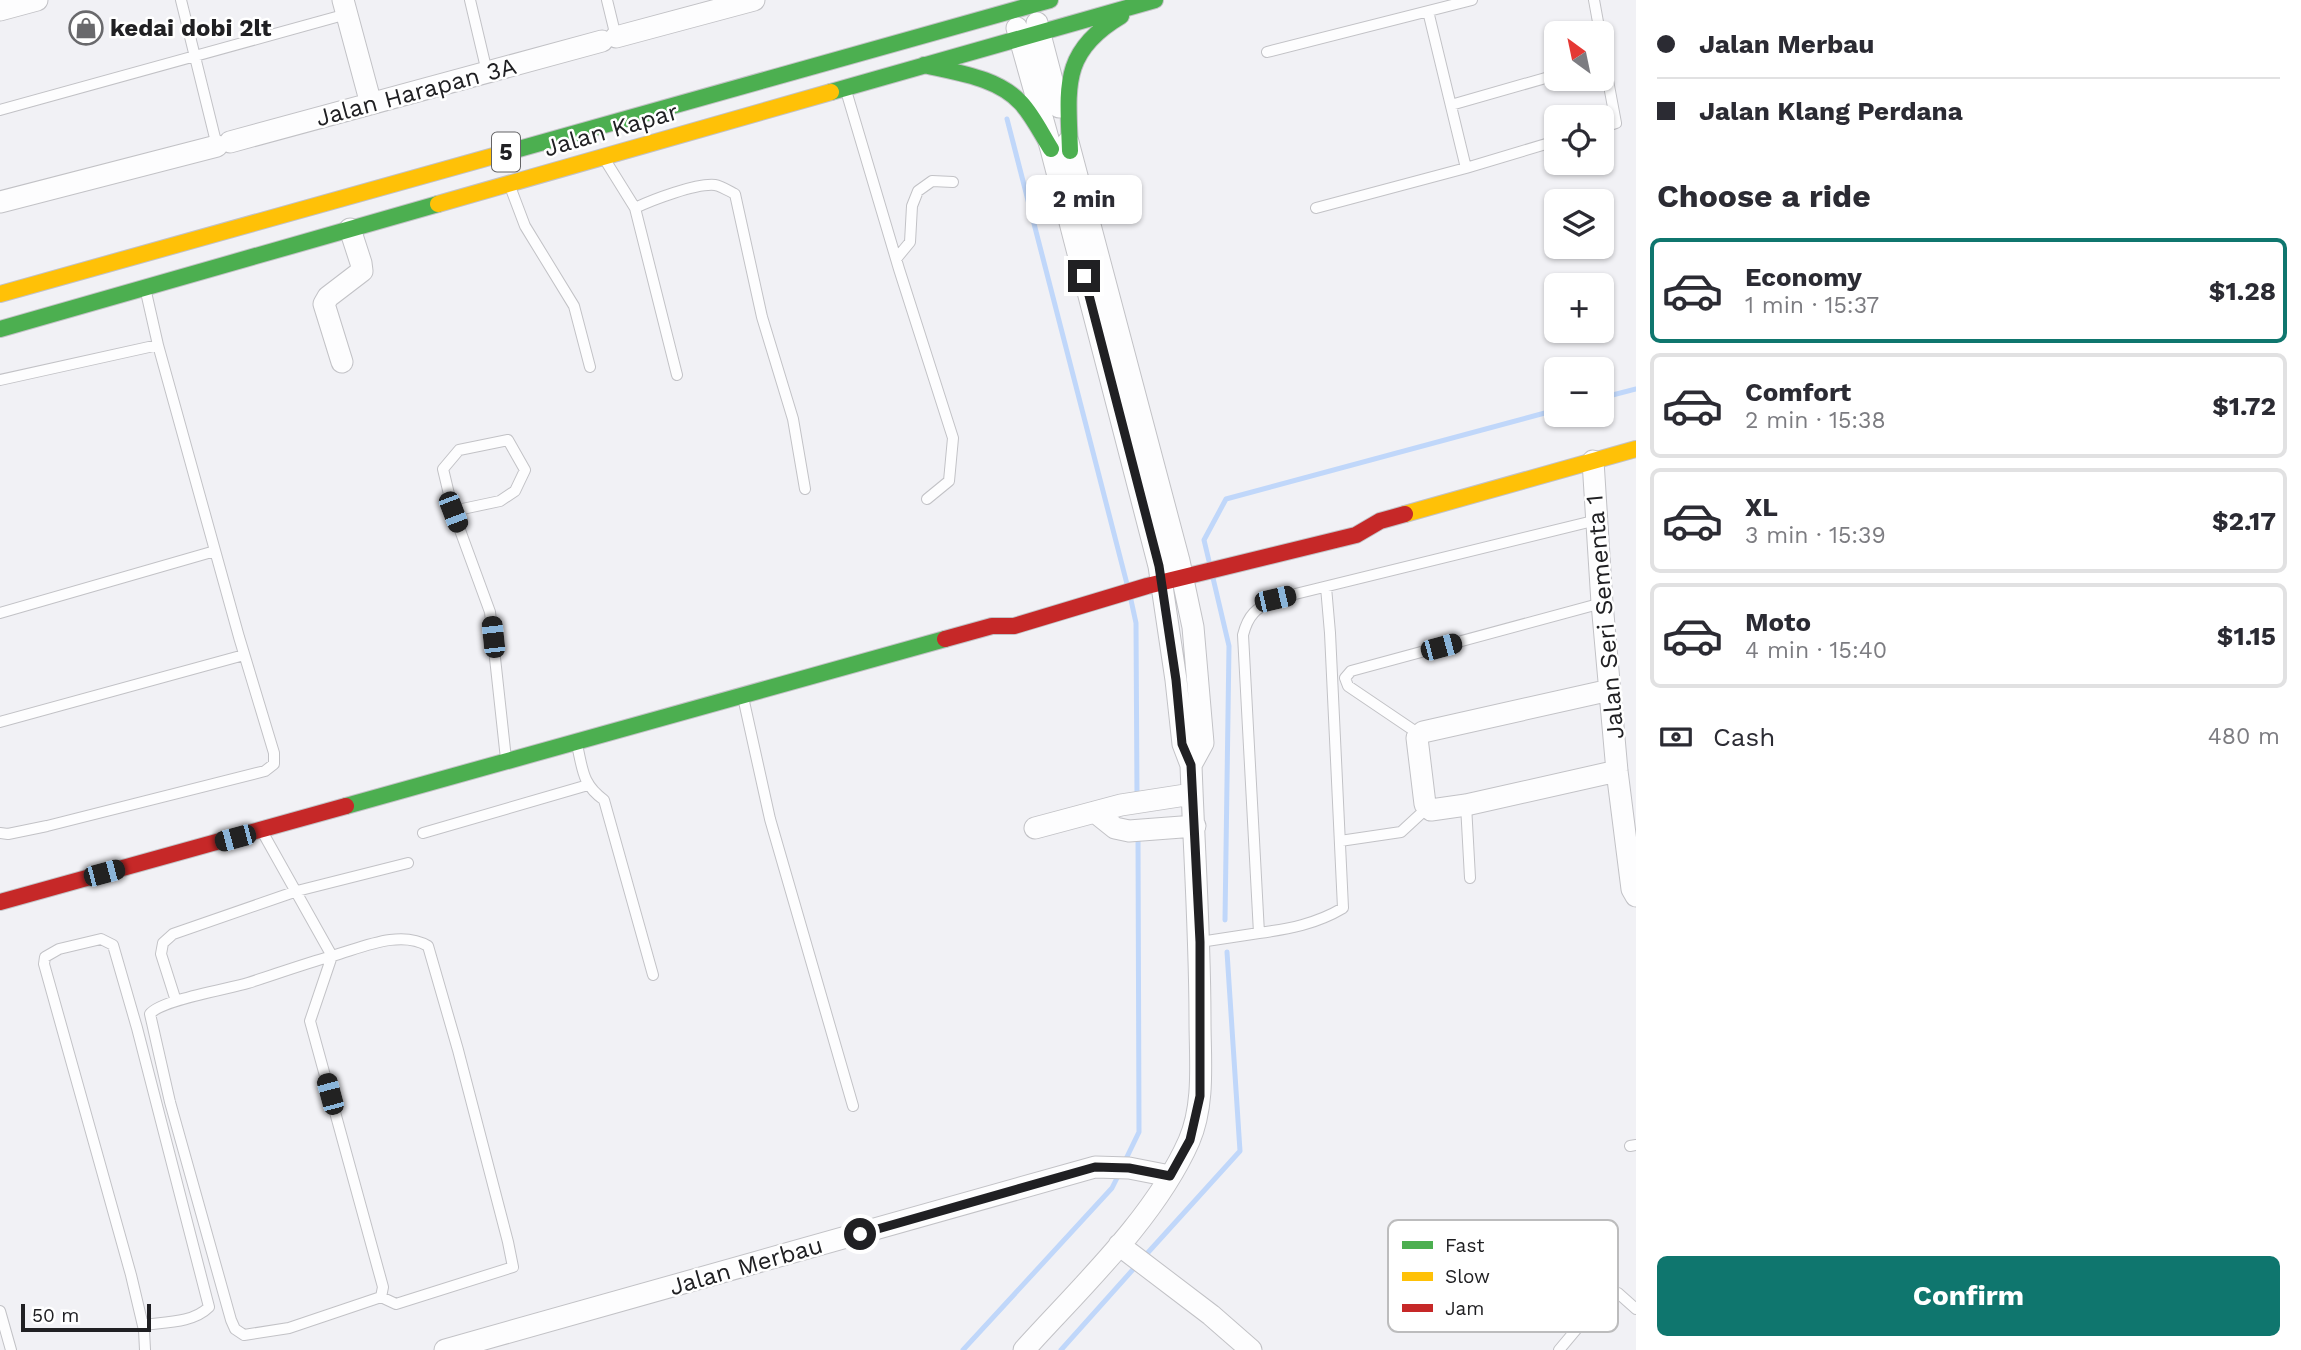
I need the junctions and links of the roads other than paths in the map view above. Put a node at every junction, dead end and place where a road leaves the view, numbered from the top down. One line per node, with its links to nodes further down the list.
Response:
1 (37, 0): 11 (street)
2 (181, 0): 17 (lane)
3 (470, 0): 19 (lane)
4 (607, 0): 15 (lane)
5 (754, 0): 15 (street, Jalan Harapan 3A)
6 (1472, 0): 12 (lane)
7 (1594, 0): 13 (lane)
8 (1149, 2): 14 (main road, Jalan Kapar / 5); 27 (main road)
9 (1031, 5): 14 (street); 38 (main road, Jalan Kapar / 5)
10 (345, 7): 17 (lane); 22 (street)
11 (0, 10)
12 (1428, 11): 16 (lane); 23 (lane)
13 (1598, 21)
14 (1030, 34): 18 (main road, Jalan Kapar / 5); 27 (street)
15 (609, 39): 19 (street, Jalan Harapan 3A)
16 (1267, 52)
17 (195, 56): 24 (lane); 25 (lane)
18 (923, 65): 21 (main road, Jalan Kapar / 5); 27 (main road)
19 (487, 72): 22 (street, Jalan Harapan 3A)
20 (1544, 78): 23 (lane)
21 (845, 87): 28 (main road, Jalan Kapar / 5); 36 (lane)
22 (371, 104): 25 (street, Jalan Harapan 3A)
23 (1451, 105): 29 (lane)
24 (0, 110)
25 (224, 144): 32 (street, Jalan Harapan 3A)
26 (1544, 145): 29 (lane)
27 (1061, 150): 54 (street)
28 (603, 156): 31 (main road, Jalan Kapar / 5); 33 (lane)
29 (1466, 168): 34 (lane)
30 (953, 182): 36 (lane)
31 (509, 183): 35 (main road, Jalan Kapar / 5); 42 (lane)
32 (0, 202)
33 (635, 208): 43 (lane); 47 (lane)
34 (1316, 208)
35 (350, 229): 37 (main road, Jalan Kapar / 5); 41 (street)
36 (896, 258): 48 (lane)
37 (145, 289): 39 (main road, Jalan Kapar / 5); 40 (lane)
38 (0, 295)
39 (0, 329)
40 (158, 345): 44 (lane); 53 (lane)
41 (342, 362)
42 (590, 367)
43 (677, 375)
44 (0, 380)
45 (1636, 449): 46 (main road)
46 (1593, 461): 51 (street, Jalan Seri Sementa 1); 52 (main road)
47 (805, 489)
48 (928, 499)
49 (453, 512): 49 (lane); 66 (lane)
50 (1360, 517): 52 (main road)
51 (1597, 520): 55 (lane); 56 (street, Jalan Seri Sementa 1)
52 (1380, 521): 54 (main road)
53 (215, 551): 57 (lane); 58 (lane)
54 (1170, 572): 62 (main road); 69 (street)
55 (1326, 587): 59 (lane); 84 (lane)
56 (1602, 603): 60 (lane); 61 (street, Jalan Seri Sementa 1)
57 (0, 613)
58 (244, 655): 63 (lane); 76 (lane)
59 (1332, 678): 60 (lane); 78 (lane)
60 (1345, 678): 64 (lane)
61 (1610, 690): 64 (street); 67 (street, Jalan Seri Sementa 1)
62 (743, 697): 65 (main road); 89 (lane)
63 (0, 722)
64 (1419, 734): 71 (street)
65 (576, 742): 66 (main road); 68 (lane)
66 (506, 762): 75 (main road)
67 (1617, 771): 70 (street); 82 (street, Jalan Seri Sementa 1)
68 (588, 785): 77 (lane); 87 (lane)
69 (1192, 794): 72 (street); 73 (street)
70 (1466, 805): 71 (street); 80 (lane)
71 (1427, 808): 78 (lane)
72 (1095, 812): 73 (street); 74 (street)
73 (1195, 826): 85 (street)
74 (1035, 828)
75 (261, 831): 81 (lane); 83 (main road)
76 (0, 833)
77 (423, 833)
78 (1340, 841): 84 (lane)
79 (408, 863): 81 (lane)
80 (1470, 878)
81 (298, 891): 86 (lane); 88 (lane)
82 (1636, 896)
83 (0, 902)
84 (1259, 933): 85 (lane)
85 (1200, 942): 90 (street)
86 (332, 956): 88 (lane); 93 (lane); 93 (lane)
87 (653, 975)
88 (176, 1002): 93 (lane)
89 (853, 1106)
90 (1170, 1176): 91 (street); 98 (street, Jalan Merbau)
91 (1126, 1252): 102 (street); 103 (street)
92 (1618, 1293): 94 (lane)
93 (381, 1297)
94 (1636, 1309)
95 (0, 1311): 99 (lane)
96 (143, 1325): 96 (lane); 100 (lane)
97 (1574, 1332): 104 (lane)
98 (522, 1340): 101 (street, Jalan Merbau)
99 (11, 1350)
100 (145, 1350)
101 (445, 1350)
102 (1024, 1350)
103 (1251, 1350)
104 (1559, 1350)

